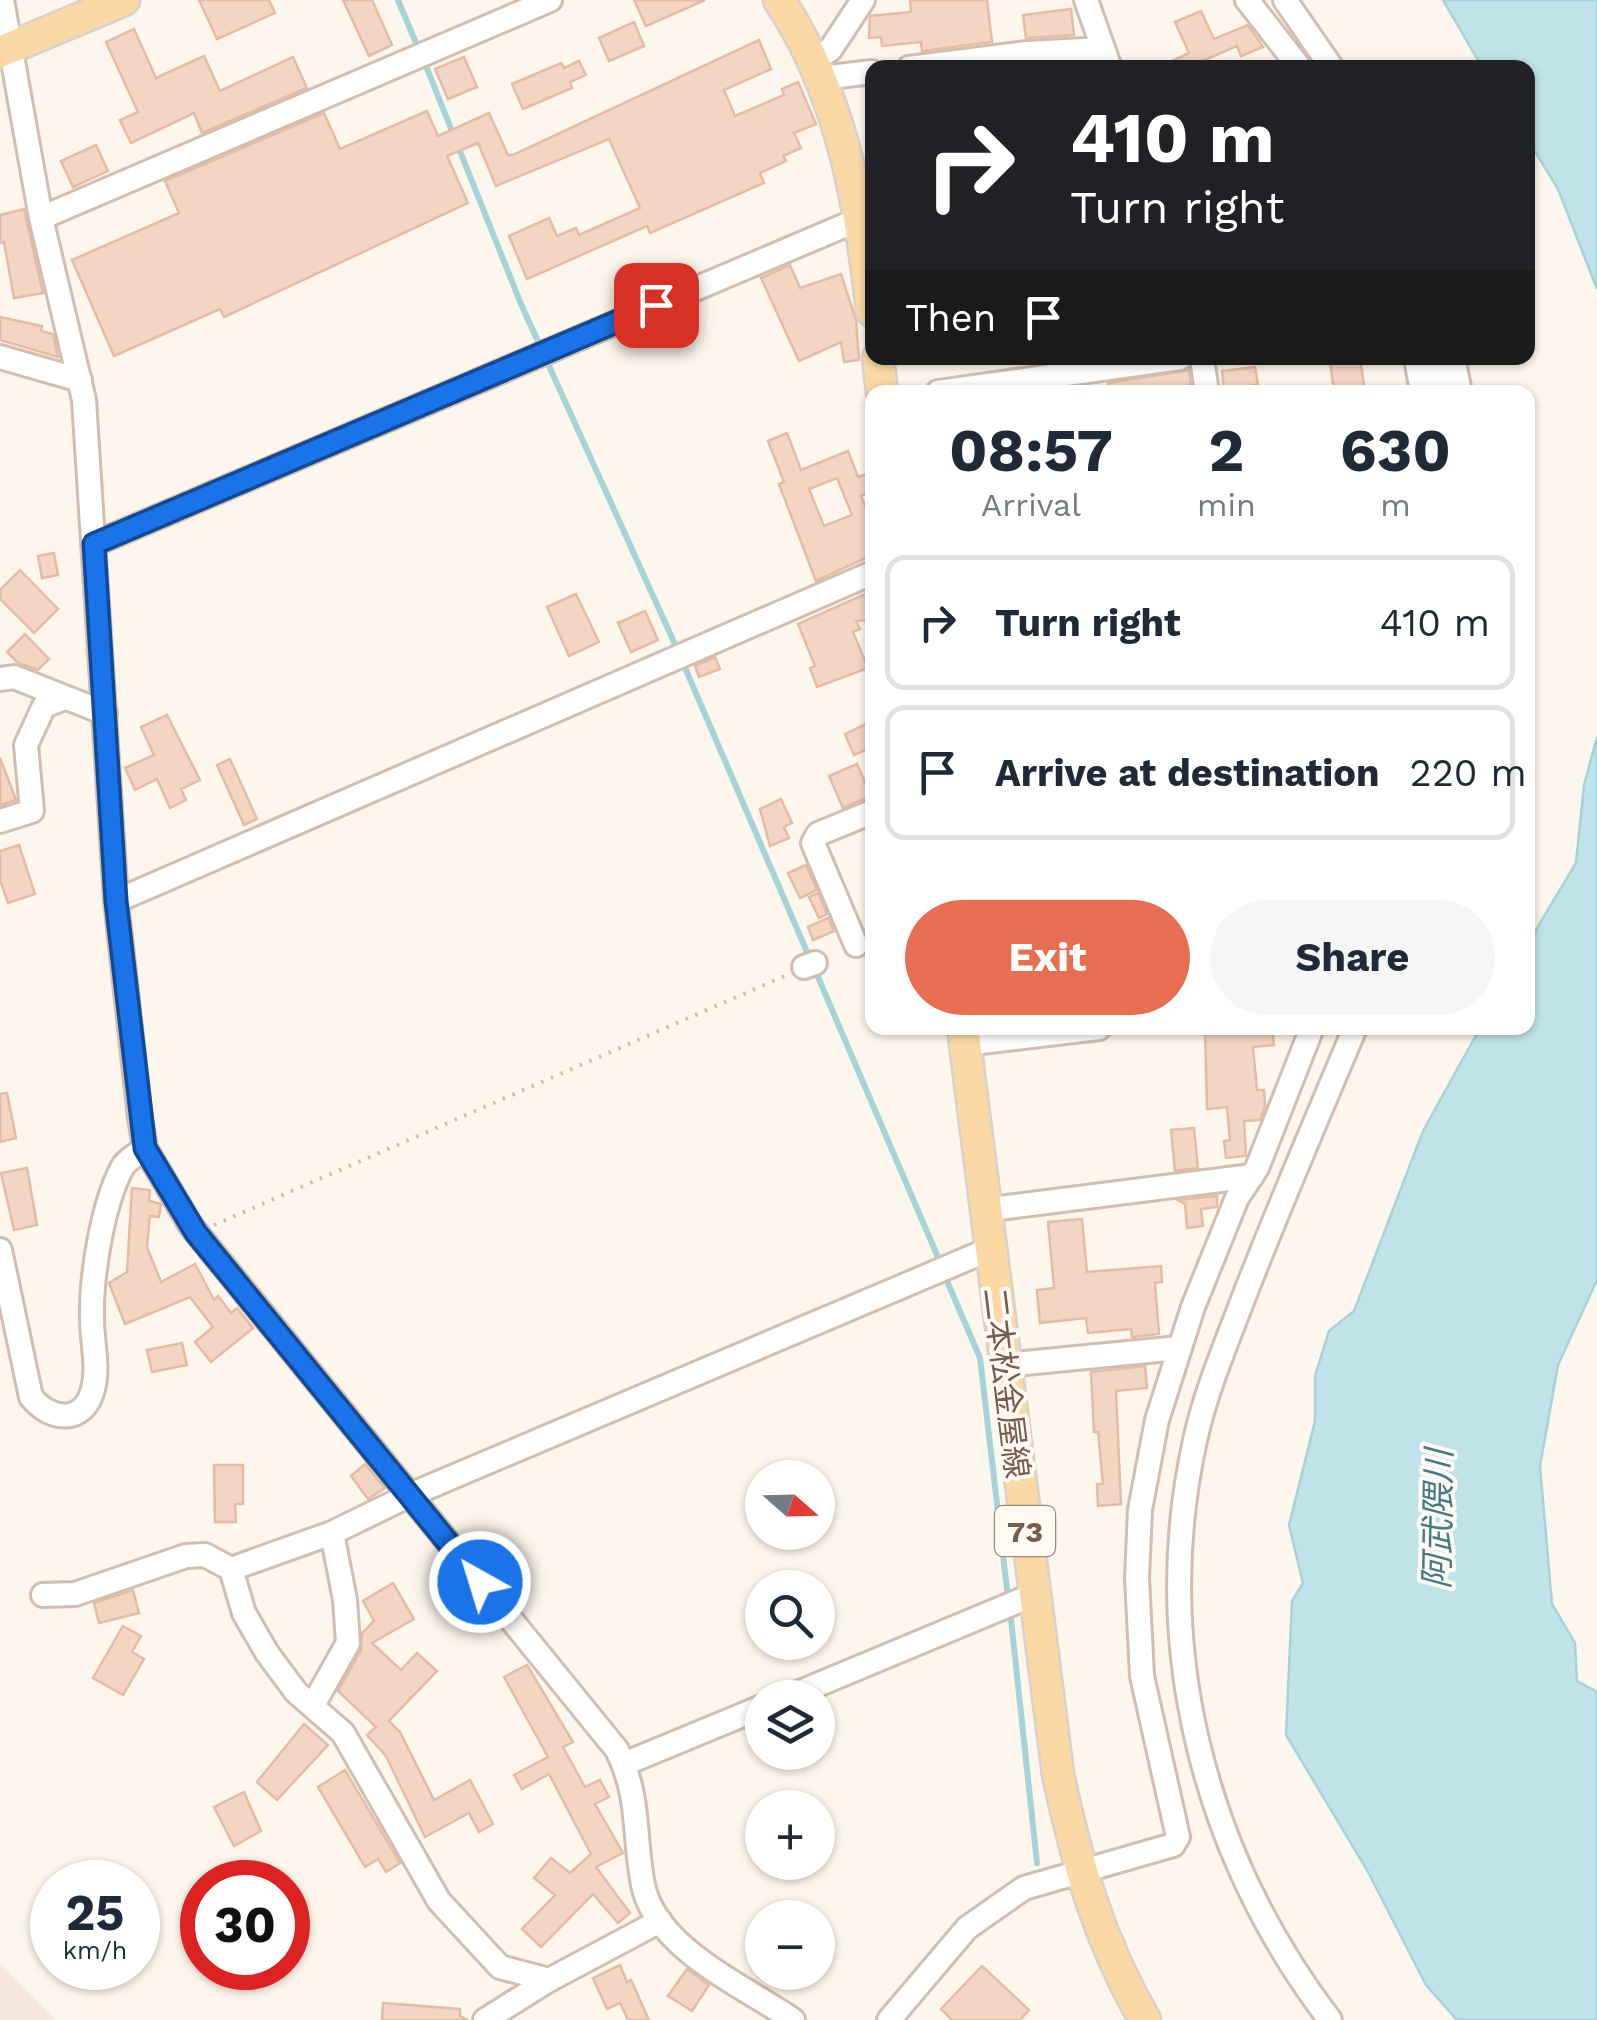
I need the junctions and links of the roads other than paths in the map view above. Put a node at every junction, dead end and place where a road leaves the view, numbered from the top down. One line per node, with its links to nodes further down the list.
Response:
1 (2, 0): 9 (street)
2 (124, 0): 9 (main road)
3 (550, 0): 16 (street)
4 (779, 0): 14 (main road)
5 (863, 0): 14 (street)
6 (1086, 0): 10 (street)
7 (1248, 0): 12 (street)
8 (1286, 0): 13 (street)
9 (6, 49): 16 (street)
10 (1106, 58): 11 (street)
11 (971, 60)
12 (1294, 60)
13 (1327, 60)
14 (818, 69): 15 (street); 17 (main road)
15 (865, 72)
16 (42, 218): 21 (street)
17 (860, 218): 18 (main road); 23 (street)
18 (865, 256)
19 (0, 357): 21 (street)
20 (1130, 365): 22 (street)
21 (80, 380): 23 (street)
22 (988, 385)
23 (94, 544): 27 (street)
24 (865, 576): 30 (street)
25 (0, 679): 26 (street)
26 (62, 699): 27 (street); 29 (street)
27 (104, 714): 30 (street)
28 (865, 815): 31 (street)
29 (0, 822)
30 (116, 901): 37 (street)
31 (856, 944)
32 (1299, 1035): 36 (street)
33 (1309, 1035): 36 (street)
34 (1352, 1035): 60 (street)
35 (964, 1036): 39 (main road, 二本松金屋線 / 73)
36 (1301, 1052): 38 (street)
37 (145, 1148): 41 (street); 44 (street)
38 (1252, 1176): 39 (street); 42 (street)
39 (984, 1210): 40 (main road, 二本松金屋線 / 73)
40 (988, 1250): 43 (main road, 二本松金屋線 / 73); 44 (street)
41 (1, 1261)
42 (1179, 1348): 43 (street); 53 (street)
43 (1004, 1365): 48 (main road, 二本松金屋線 / 73)
44 (410, 1495): 45 (street); 52 (street)
45 (332, 1533): 46 (street); 50 (street)
46 (231, 1569): 47 (street); 50 (street)
47 (44, 1595)
48 (1019, 1601): 49 (street); 53 (main road, 二本松金屋線 / 73)
49 (829, 1680)
50 (313, 1705): 55 (street)
51 (745, 1714): 52 (street)
52 (624, 1764): 54 (street)
53 (1078, 1872): 58 (street); 59 (main road, 二本松金屋線 / 73)
54 (660, 1921): 55 (street); 57 (street)
55 (550, 1980): 56 (street)
56 (486, 2020)
57 (793, 2020)
58 (889, 2020)
59 (1145, 2020)
60 (1330, 2020)

